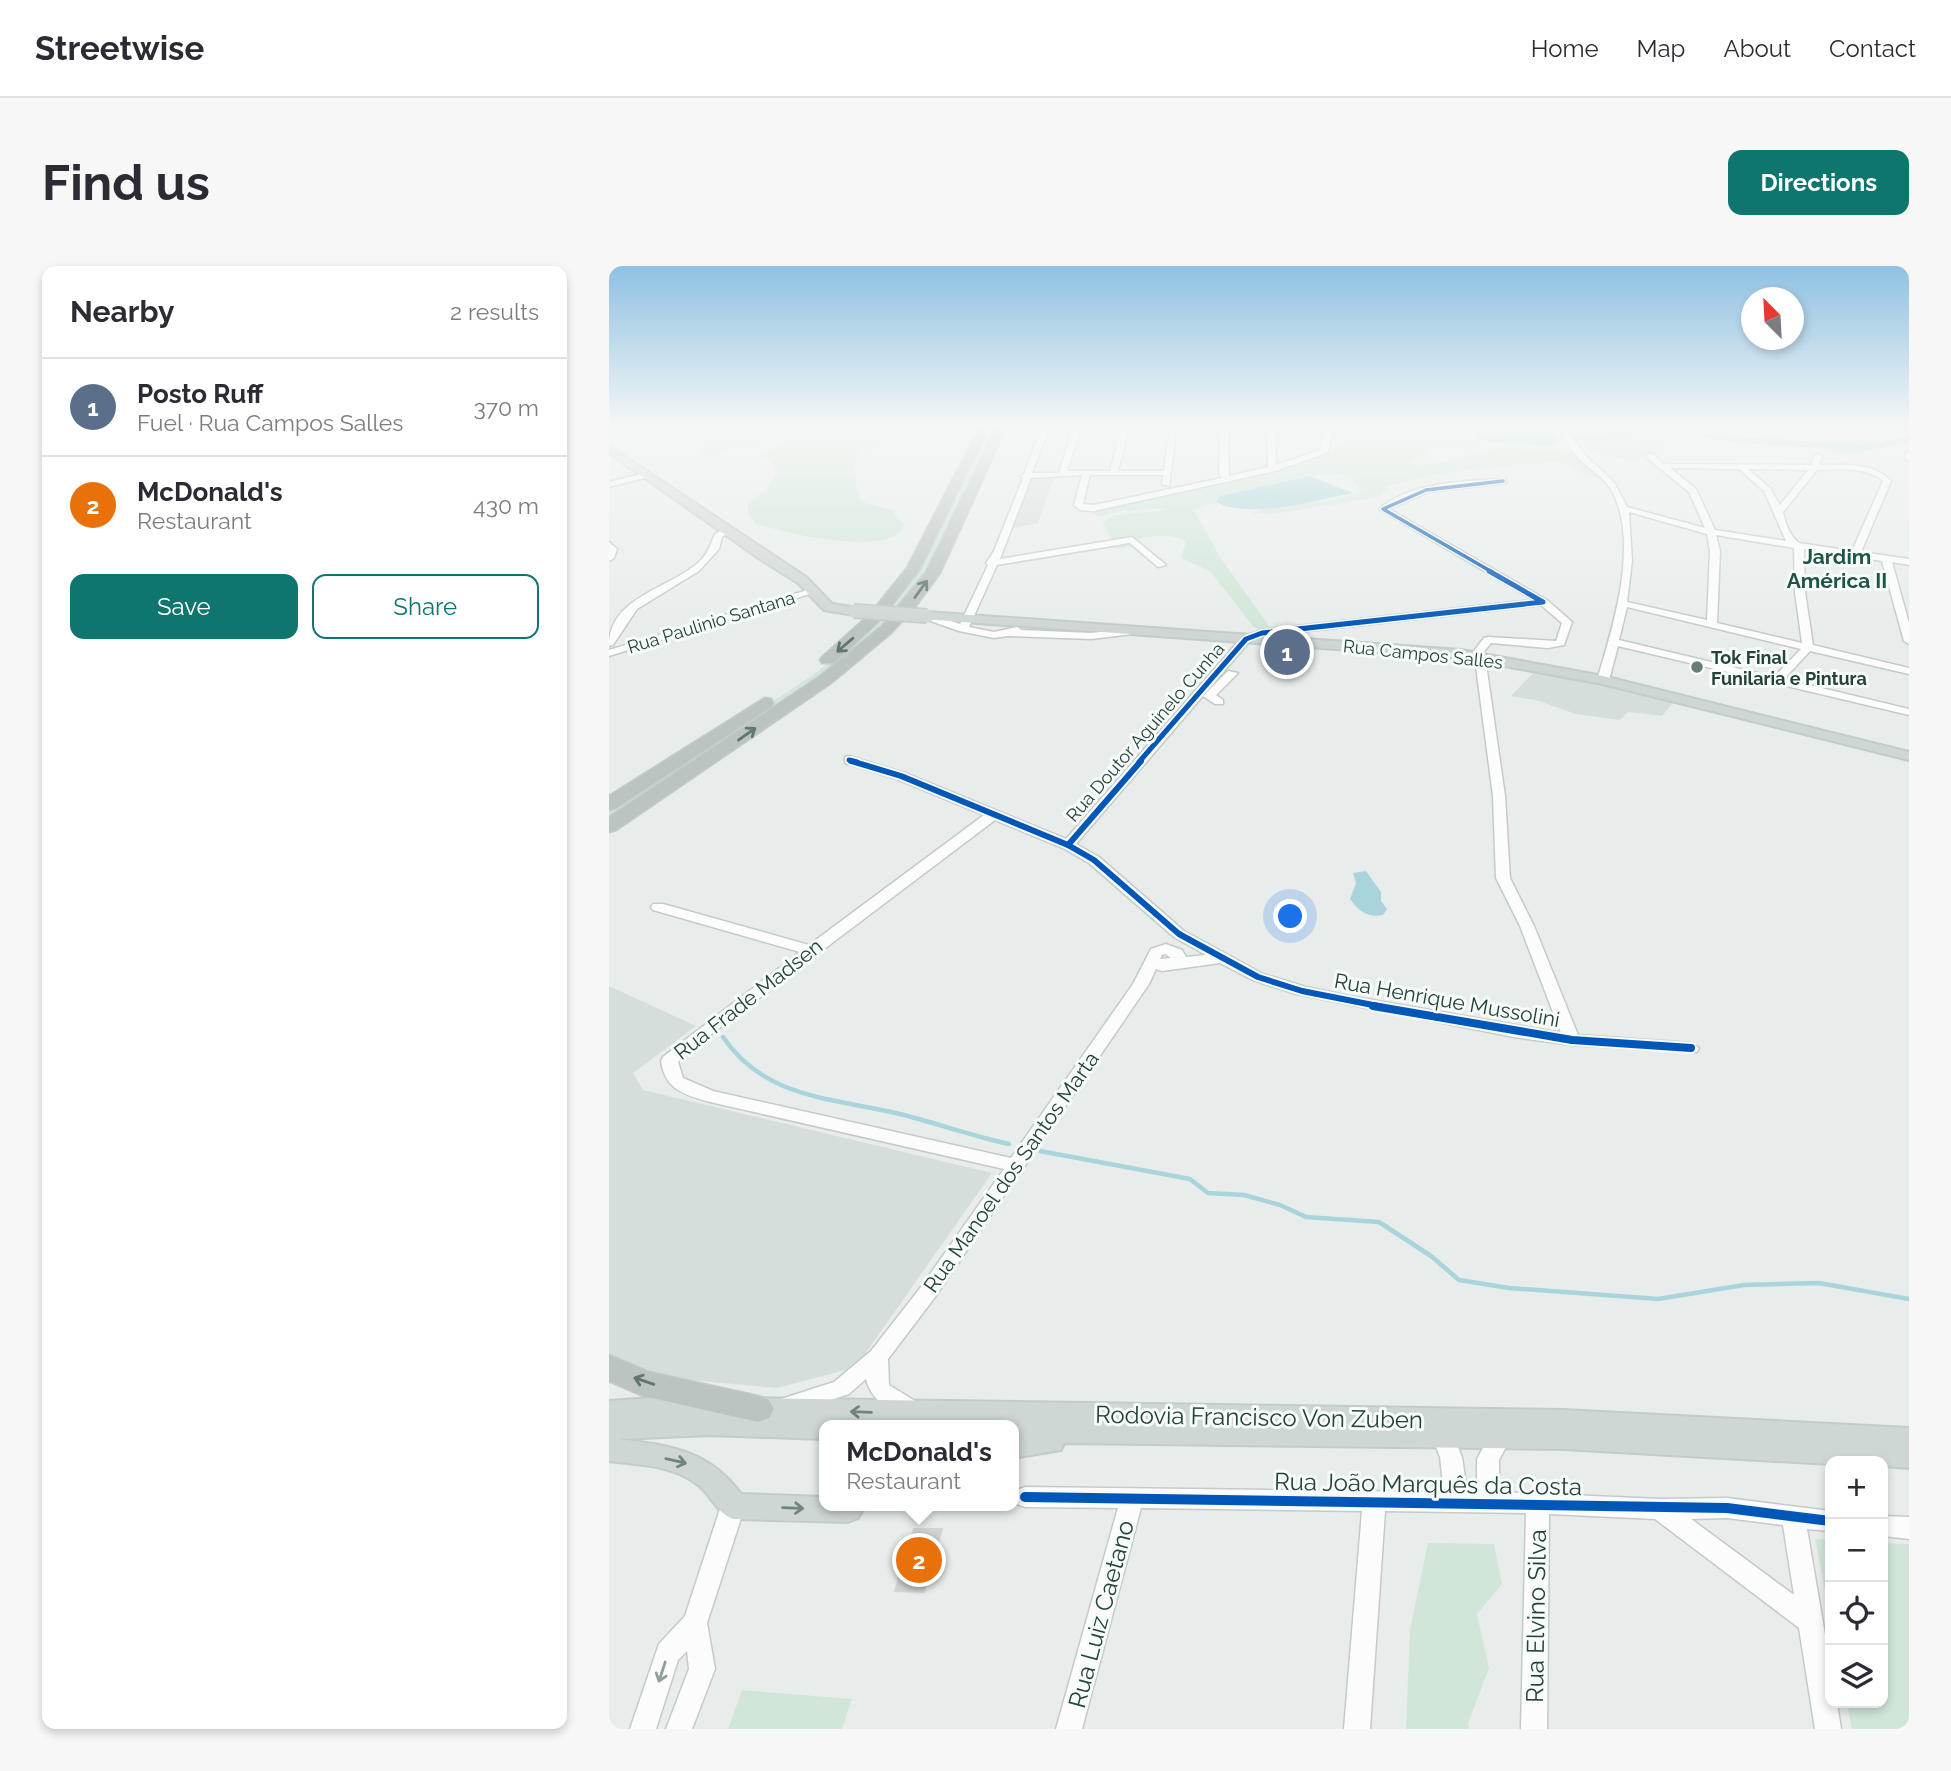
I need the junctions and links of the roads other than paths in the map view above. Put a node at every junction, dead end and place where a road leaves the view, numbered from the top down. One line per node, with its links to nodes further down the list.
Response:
1 (670, 492): 15 (main road, Rua Campos Salles)
2 (952, 492): 46 (highway, one-way to 46)
3 (971, 492): 47 (highway, one-way to 3)
4 (1020, 492): 23 (street)
5 (1081, 492): 6 (street)
6 (1167, 492)
7 (1420, 492): 26 (street)
8 (1614, 492): 13 (street)
9 (1694, 492): 16 (street)
10 (1768, 492): 14 (street)
11 (1795, 492): 14 (street)
12 (1881, 492): 19 (street)
13 (1622, 508): 16 (street); 27 (street)
14 (1779, 512): 18 (street)
15 (727, 531): 25 (main road, Rua Campos Salles); 34 (street)
16 (1711, 532): 18 (street); 29 (street)
17 (609, 545): 20 (street)
18 (1800, 547): 19 (street); 35 (street)
19 (1855, 554): 21 (street)
20 (609, 558)
21 (1886, 559): 22 (street); 32 (street)
22 (1909, 562)
23 (991, 563): 24 (street); 28 (street)
24 (1161, 565)
25 (814, 591): 28 (main road, Rua Campos Salles, bridge); 36 (street, Rua Paulinio Santana)
26 (1543, 602): 31 (street); 37 (street)
27 (1621, 603): 29 (street); 33 (street)
28 (965, 625): 30 (main road, Rua Campos Salles); 30 (street)
29 (1712, 625): 35 (street)
30 (1012, 628): 31 (main road, Rua Campos Salles)
31 (1246, 639): 37 (main road, Rua Campos Salles); 55 (street, Rua Doutor Aguinelo Cunha)
32 (1909, 641)
33 (1615, 642): 42 (street); 43 (street)
34 (609, 643)
35 (1808, 647): 39 (street); 43 (street)
36 (609, 653)
37 (1478, 657): 42 (main road, Rua Campos Salles); 62 (street)
38 (1909, 657): 39 (street)
39 (1879, 665): 40 (street)
40 (1909, 671)
41 (1232, 673): 44 (street)
42 (1603, 680): 48 (main road, Rua Campos Salles)
43 (1777, 680): 45 (street)
44 (1219, 702)
45 (1909, 712)
46 (698, 747): 50 (highway); 51 (highway)
47 (723, 750): 53 (highway); 54 (highway)
48 (1909, 756)
49 (849, 760): 52 (street)
50 (609, 797)
51 (609, 804)
52 (993, 815): 55 (street); 58 (street, Rua Frade Madsen)
53 (609, 826)
54 (609, 832)
55 (1068, 845): 57 (street)
56 (659, 907): 58 (street)
57 (1175, 948): 59 (street); 59 (street, Rua Manoel dos Santos Marta); 60 (street); 60 (street, Rua Henrique Mussolini); 61 (street, Rua Manoel dos Santos Marta)
58 (810, 950): 64 (street, Rua Frade Madsen)
59 (1156, 956): 61 (street, Rua Manoel dos Santos Marta)
60 (1224, 958): 62 (street, Rua Henrique Mussolini)
61 (1141, 984): 64 (street, Rua Manoel dos Santos Marta)
62 (1572, 1040): 63 (street, Rua Henrique Mussolini)
63 (1691, 1048)
64 (1015, 1165): 65 (street, Rua Manoel dos Santos Marta)
65 (878, 1357): 67 (street, Rua Manoel dos Santos Marta); 69 (street)
66 (609, 1367): 67 (highway, one-way to 66)
67 (765, 1409): 68 (main road, Rodovia Francisco Von Zuben); 69 (main road, Rodovia Francisco Von Zuben, one-way to 67)
68 (609, 1412)
69 (917, 1413): 76 (main road, Rodovia Francisco Von Zuben)
70 (609, 1428): 71 (main road)
71 (819, 1428)
72 (1019, 1431): 73 (main road, Rodovia Francisco Von Zuben)
73 (1166, 1433): 74 (main road, Rodovia Francisco Von Zuben); 77 (main road)
74 (1443, 1436): 75 (main road, Rodovia Francisco Von Zuben); 83 (street)
75 (1500, 1438): 79 (main road, Rodovia Francisco Von Zuben); 84 (street)
76 (1909, 1439)
77 (1019, 1445)
78 (609, 1449): 86 (main road, one-way to 86)
79 (1909, 1456)
80 (1025, 1497): 81 (street, Rua João Marquês da Costa)
81 (1132, 1500): 82 (street, Rua João Marquês da Costa); 97 (street, Rua Luiz Caetano)
82 (1374, 1502): 83 (street, Rua João Marquês da Costa); 98 (street)
83 (1457, 1503): 84 (street, Rua João Marquês da Costa)
84 (1487, 1503): 85 (street, Rua João Marquês da Costa)
85 (1538, 1503): 88 (street, Rua João Marquês da Costa); 99 (street, Rua Elvino Silva)
86 (733, 1506): 87 (main road, one-way to 87); 94 (street)
87 (819, 1509)
88 (1660, 1509): 89 (street, Rua João Marquês da Costa); 93 (street)
89 (1794, 1518): 90 (street, Rua João Marquês da Costa); 93 (street)
90 (1825, 1521)
91 (1888, 1526): 92 (street)
92 (1909, 1528)
93 (1811, 1622): 100 (street)
94 (695, 1623): 95 (street, one-way to 95); 96 (street)
95 (643, 1729)
96 (679, 1729)
97 (1069, 1729)
98 (1357, 1729)
99 (1534, 1729)
100 (1828, 1729)

